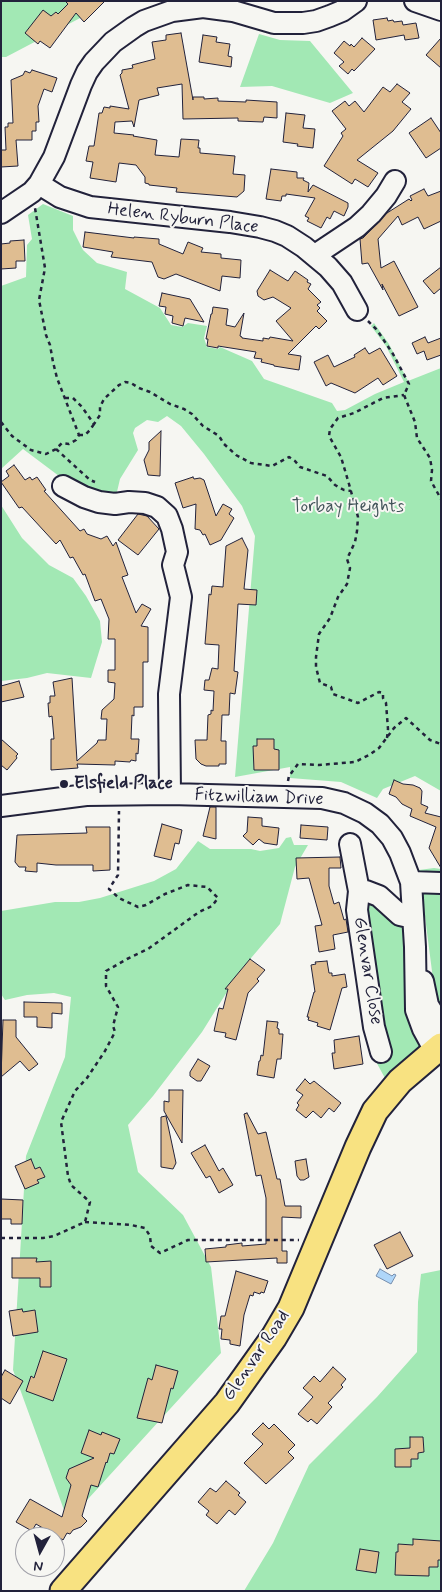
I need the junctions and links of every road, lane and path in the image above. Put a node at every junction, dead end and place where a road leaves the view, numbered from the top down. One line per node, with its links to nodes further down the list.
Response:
1 (356, 1): 5 (street)
2 (415, 1): 3 (street)
3 (441, 10)
4 (395, 181): 7 (street)
5 (35, 188): 6 (street); 7 (street, Helen Ryburn Place); 10 (path)
6 (1, 213)
7 (315, 255): 8 (street, Helen Ryburn Place)
8 (357, 310): 9 (path)
9 (404, 394): 17 (path); 18 (path)
10 (65, 398): 12 (path); 13 (path)
11 (1, 422): 14 (path)
12 (94, 424): 13 (path); 17 (path)
13 (79, 435): 14 (path)
14 (56, 449): 15 (path)
15 (98, 483)
16 (63, 486): 22 (street)
17 (351, 491): 19 (path)
18 (441, 499)
19 (387, 738): 20 (path); 21 (path)
20 (441, 744)
21 (288, 783)
22 (170, 794): 23 (street, Fitzwilliam Drive); 26 (street, Fitzwilliam Drive)
23 (1, 806)
24 (120, 826): 32 (path)
25 (350, 844): 28 (street, Glenvar Close)
26 (411, 882): 27 (street); 29 (street, Fitzwilliam Drive)
27 (441, 883)
28 (359, 891): 29 (street, Glenvar Close); 31 (street, Glenvar Close)
29 (413, 918): 30 (street, Fitzwilliam Drive)
30 (439, 1041): 34 (main road, Glenvar Road)
31 (381, 1052)
32 (85, 1222): 33 (path); 34 (path)
33 (1, 1238)
34 (320, 1240): 35 (main road, Glenvar Road)
35 (63, 1591)

